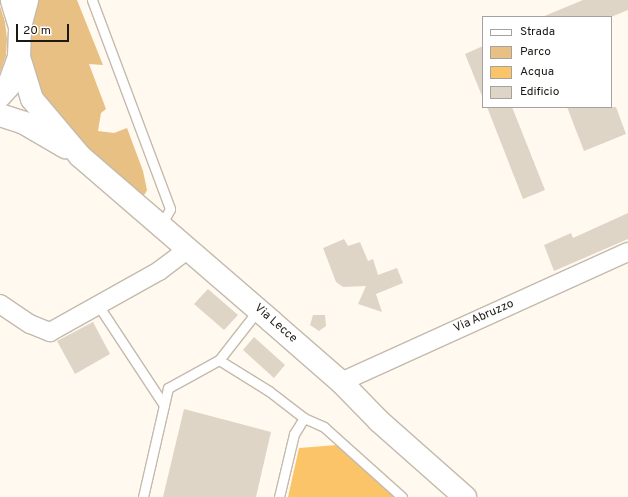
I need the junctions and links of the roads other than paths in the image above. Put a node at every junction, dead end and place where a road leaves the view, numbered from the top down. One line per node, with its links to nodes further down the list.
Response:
1 (12, 0): 4 (main road)
2 (26, 0): 4 (main road)
3 (92, 0): 9 (lane)
4 (20, 27): 5 (main road)
5 (19, 57): 6 (main road); 8 (main road, Via Lecce)
6 (0, 96)
7 (0, 115): 8 (main road, Via Lecce)
8 (80, 156): 9 (main road, Via Lecce)
9 (161, 225): 10 (main road, Via Lecce)
10 (188, 250): 13 (street); 14 (main road, Via Lecce)
11 (628, 252): 16 (street, Via Abruzzo)
12 (0, 304): 13 (street)
13 (98, 305): 17 (lane)
14 (258, 310): 15 (lane); 16 (main road, Via Lecce)
15 (219, 360): 17 (lane); 18 (lane)
16 (341, 382): 22 (main road, Via Lecce)
17 (164, 405): 19 (lane)
18 (304, 418): 20 (lane); 21 (lane)
19 (143, 497)
20 (279, 497)
21 (402, 497)
22 (465, 497)

